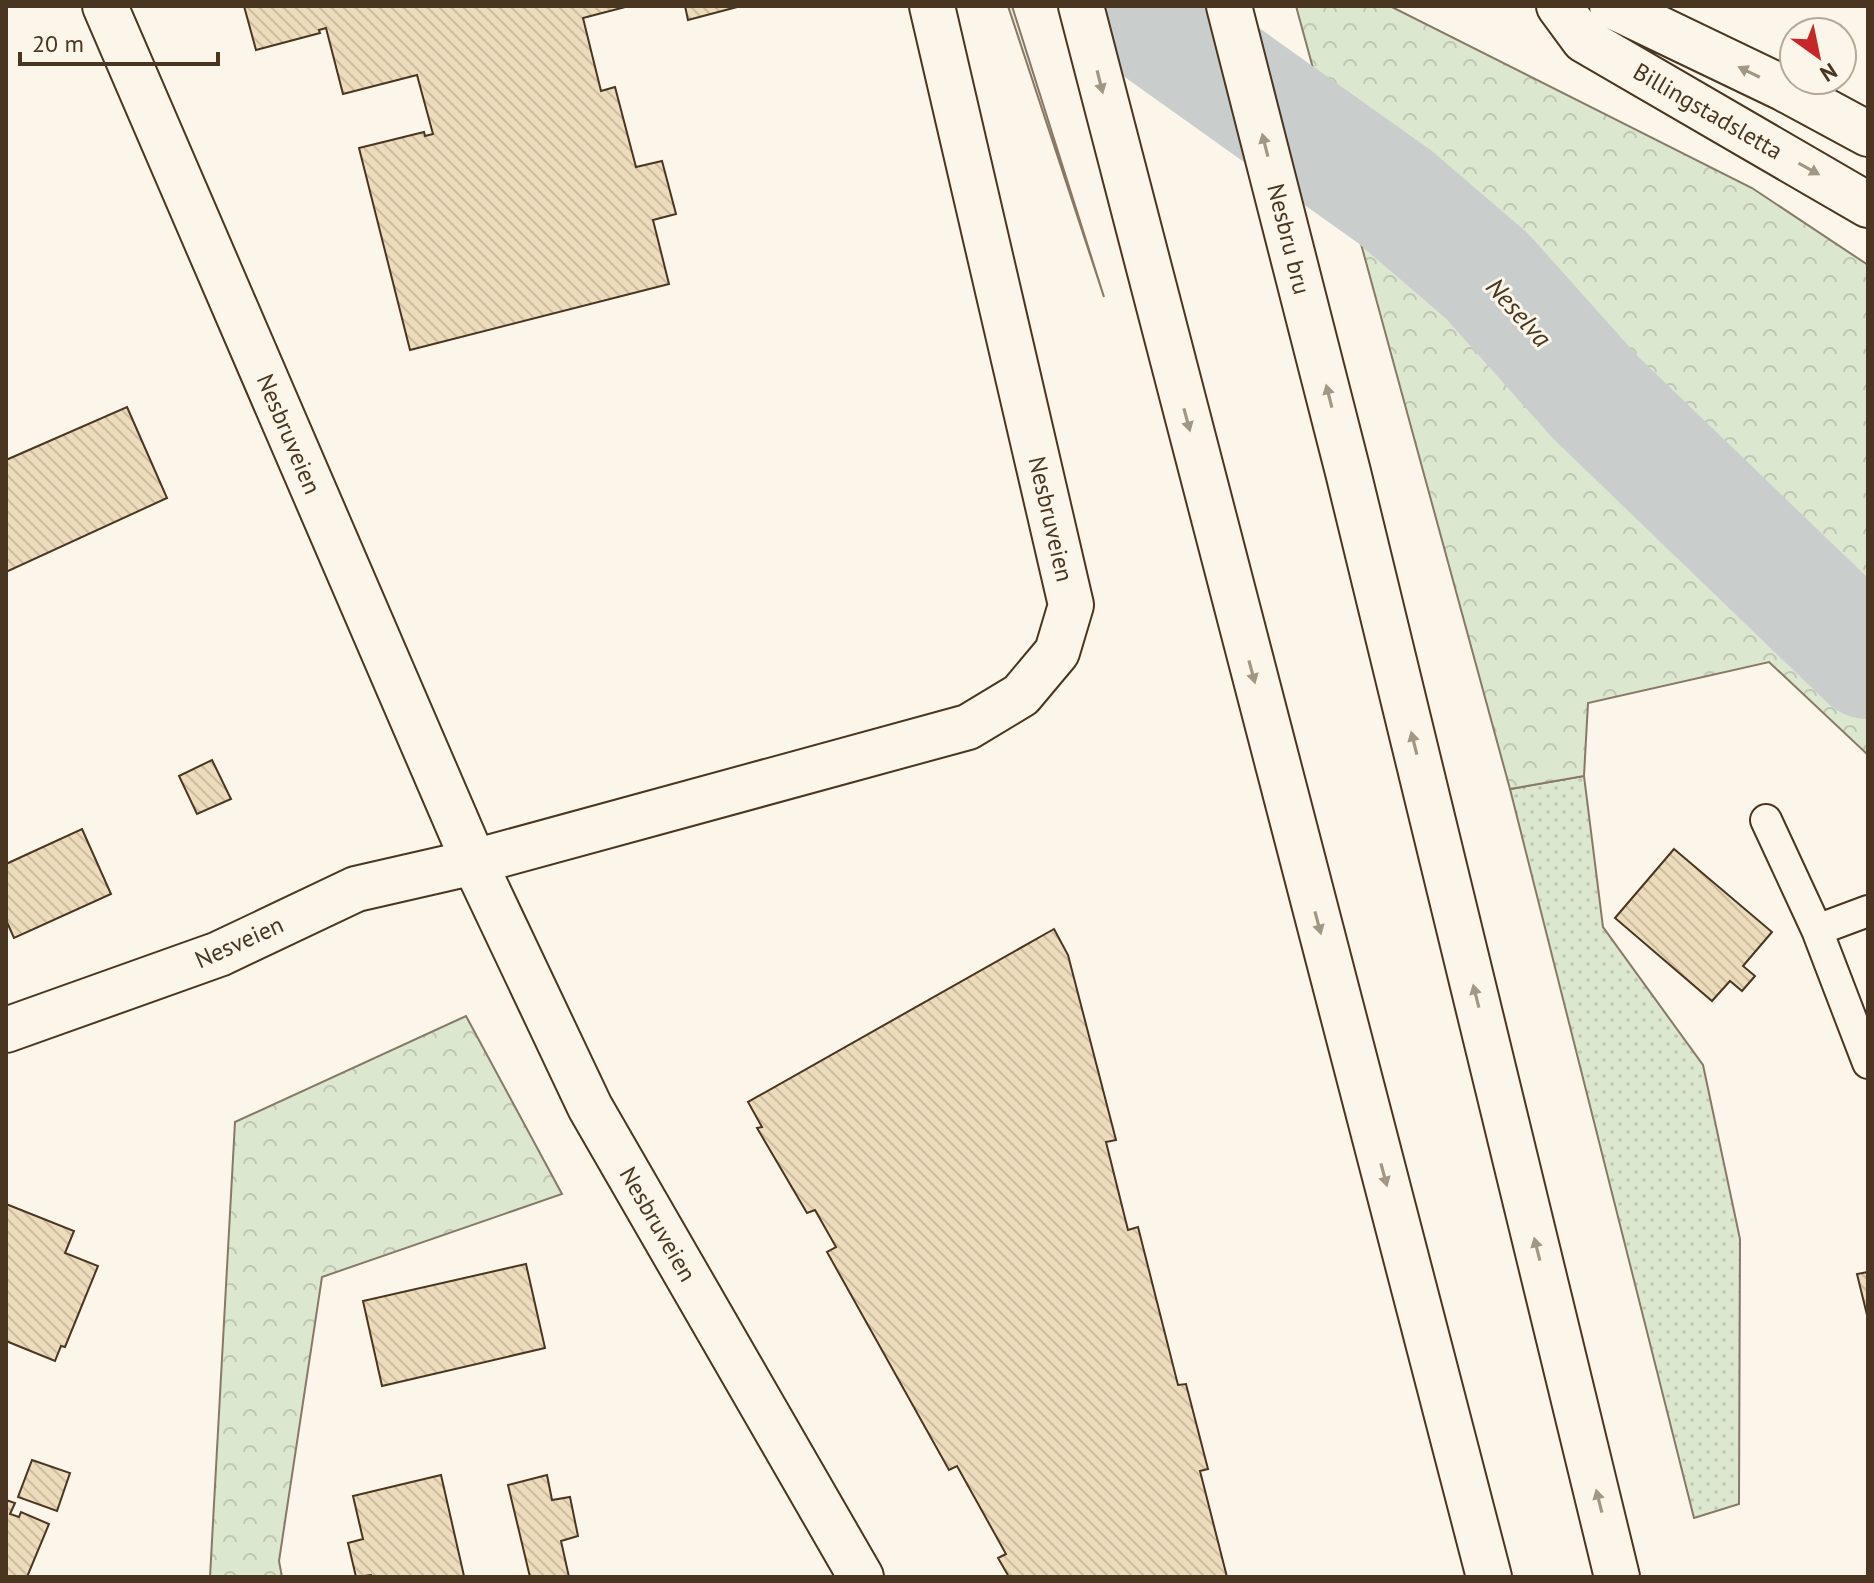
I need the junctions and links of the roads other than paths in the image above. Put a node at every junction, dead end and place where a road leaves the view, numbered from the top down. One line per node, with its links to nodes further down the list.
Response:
1 (105, 6): 10 (main road, Nesbruveien)
2 (932, 6): 10 (main road, Nesbruveien)
3 (1081, 6): 16 (main road, one-way to 16)
4 (1229, 6): 17 (main road, Nesbru bru, one-way to 4)
5 (1559, 6): 8 (main road, Billingstadsletta, one-way to 8)
6 (1612, 6): 7 (main road, Billingstadsletta, one-way to 6)
7 (1868, 134)
8 (1868, 205)
9 (1766, 820): 12 (lane)
10 (474, 862): 13 (main road, Nesveien); 15 (main road, Nesbruveien)
11 (1868, 911): 12 (lane)
12 (1817, 930): 14 (lane)
13 (6, 1030)
14 (1868, 1063)
15 (861, 1577)
16 (1489, 1577)
17 (1617, 1577)

